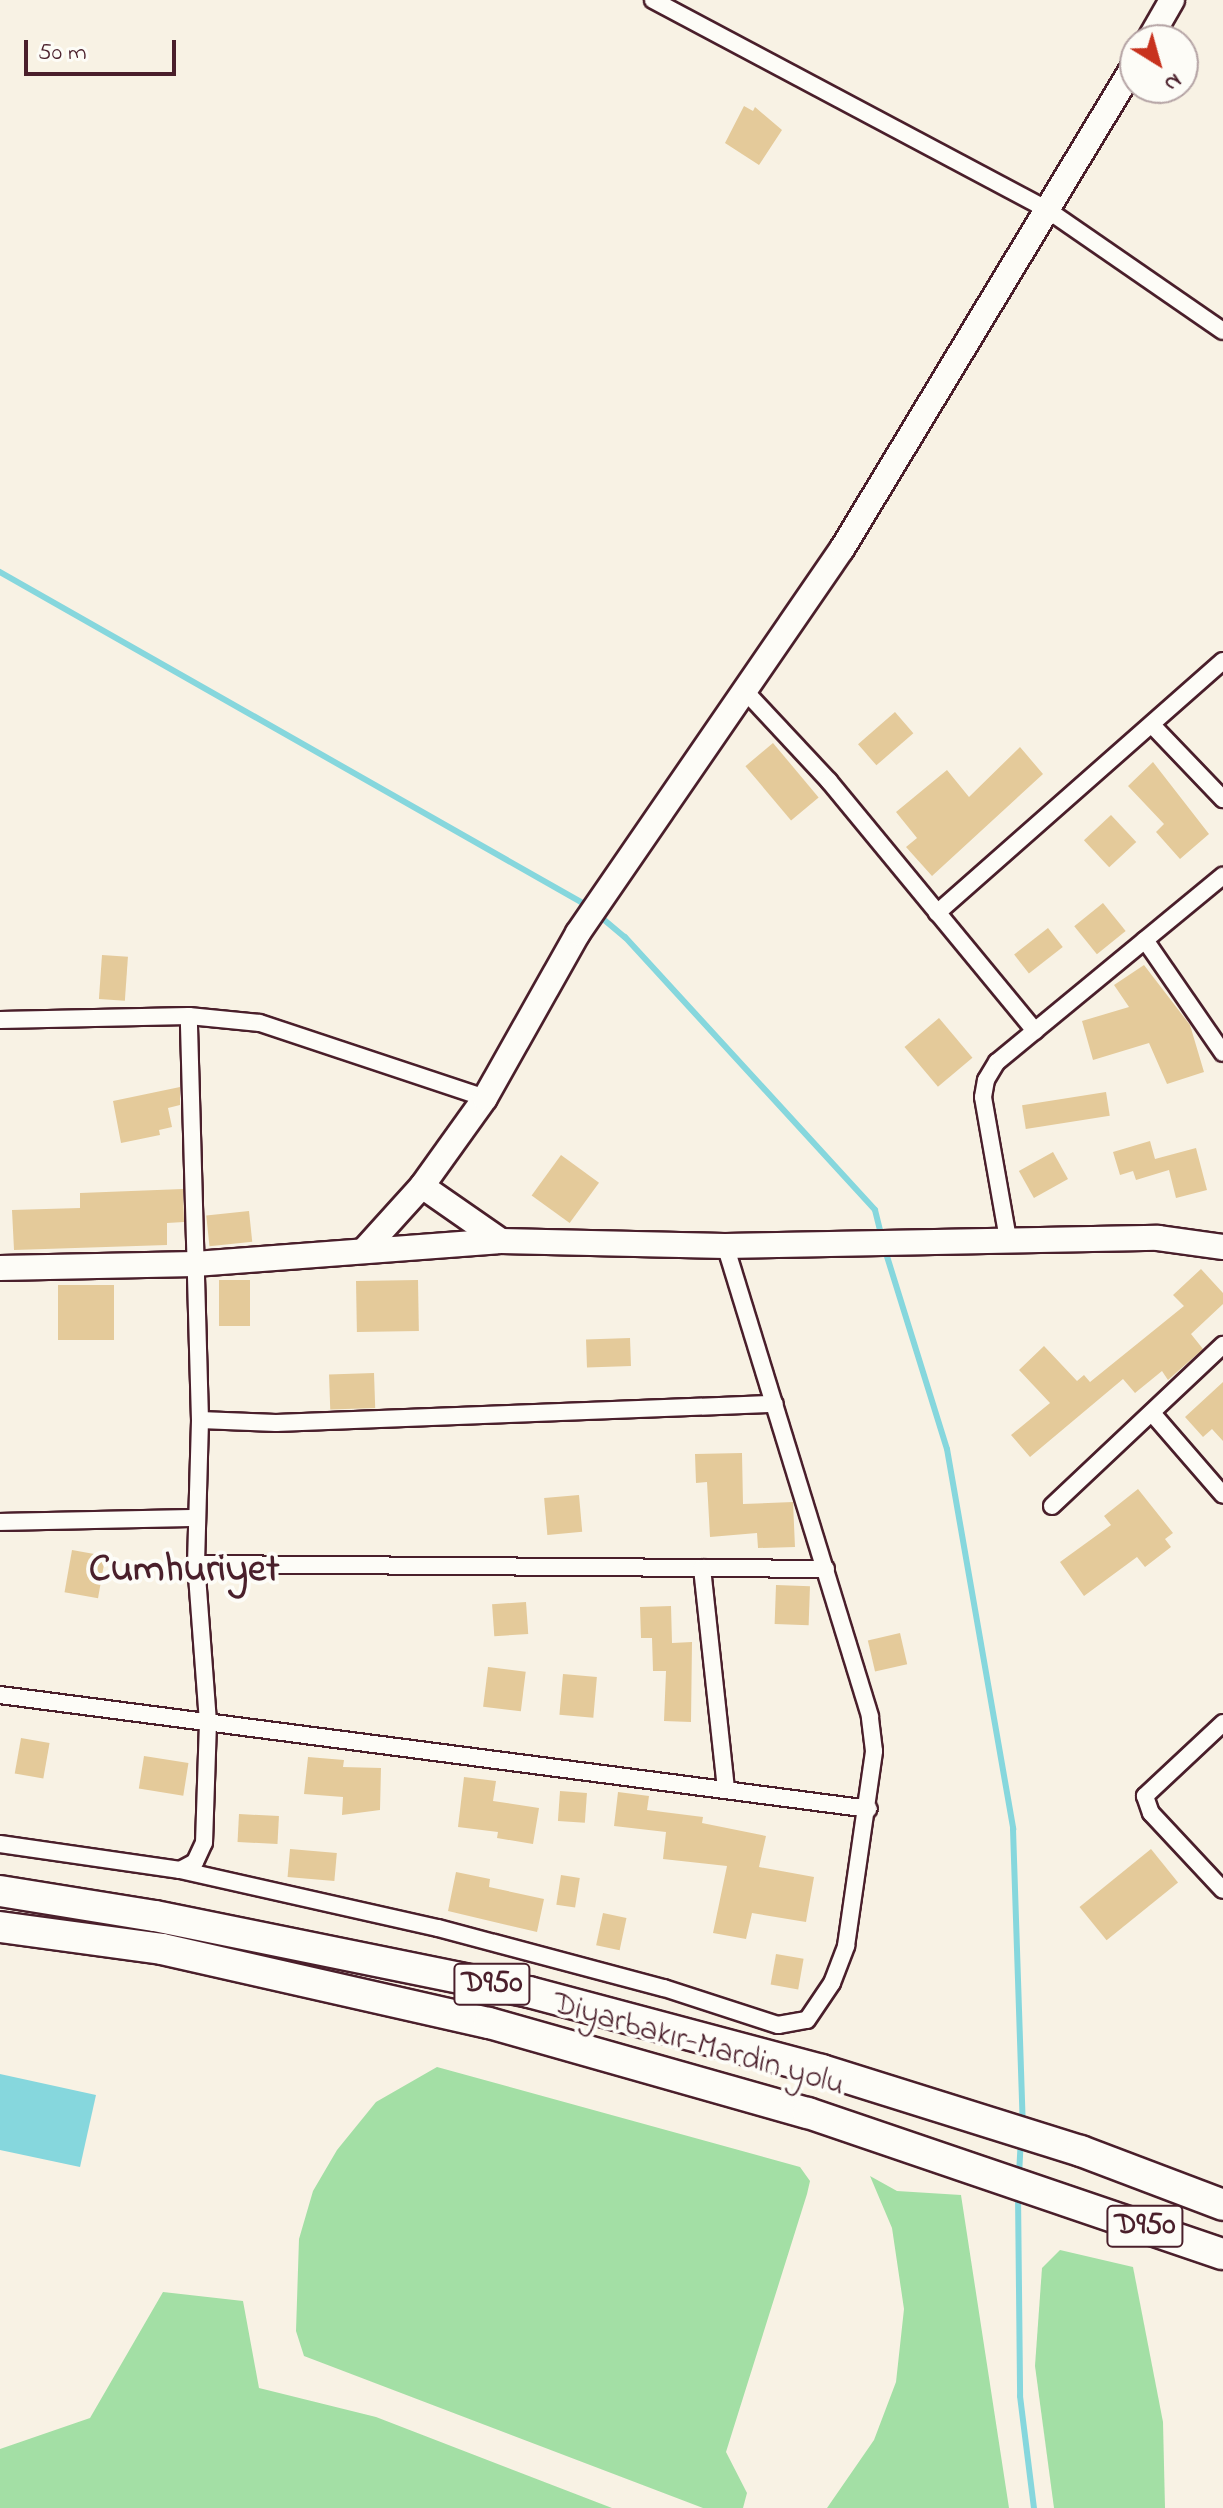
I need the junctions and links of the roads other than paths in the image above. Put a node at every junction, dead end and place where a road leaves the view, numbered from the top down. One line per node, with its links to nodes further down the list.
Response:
1 (653, 0): 5 (street)
2 (1172, 0): 3 (street)
3 (1158, 24)
4 (1119, 91): 5 (street)
5 (1049, 211): 6 (street); 8 (street)
6 (1223, 331)
7 (1223, 661): 9 (street)
8 (745, 691): 12 (street); 18 (street)
9 (1152, 725): 10 (street); 12 (street)
10 (1223, 799)
11 (1223, 876): 13 (street)
12 (937, 913): 16 (street)
13 (1145, 940): 16 (street); 17 (street)
14 (189, 1016): 15 (street); 18 (street); 25 (street)
15 (0, 1020)
16 (1035, 1031): 20 (street)
17 (1223, 1053)
18 (485, 1098): 19 (street)
19 (422, 1186): 21 (street); 24 (street)
20 (1008, 1239): 22 (street); 23 (street)
21 (501, 1241): 22 (street); 24 (street)
22 (725, 1246): 28 (street)
23 (1223, 1247)
24 (365, 1249): 25 (street)
25 (195, 1264): 26 (street); 30 (street)
26 (0, 1268)
27 (1223, 1345): 29 (street)
28 (775, 1404): 30 (street); 37 (street)
29 (1152, 1413): 31 (street); 32 (street)
30 (200, 1420): 33 (street)
31 (1223, 1495)
32 (1052, 1506)
33 (195, 1518): 34 (street); 35 (street)
34 (0, 1522)
35 (196, 1564): 36 (street); 39 (street)
36 (702, 1568): 37 (street); 41 (street)
37 (826, 1569): 42 (street)
38 (0, 1695): 39 (street)
39 (208, 1722): 41 (street); 44 (street)
40 (1223, 1723): 45 (street)
41 (726, 1789): 42 (street)
42 (869, 1809): 44 (street)
43 (0, 1844): 44 (street)
44 (180, 1870)
45 (1223, 1890)
46 (0, 1891): 48 (highway, Diyarbakır-Mardin yolu / D950)
47 (0, 1927): 49 (highway, Diyarbakır-Mardin yolu / D950)
48 (1223, 2205)
49 (1223, 2254)

